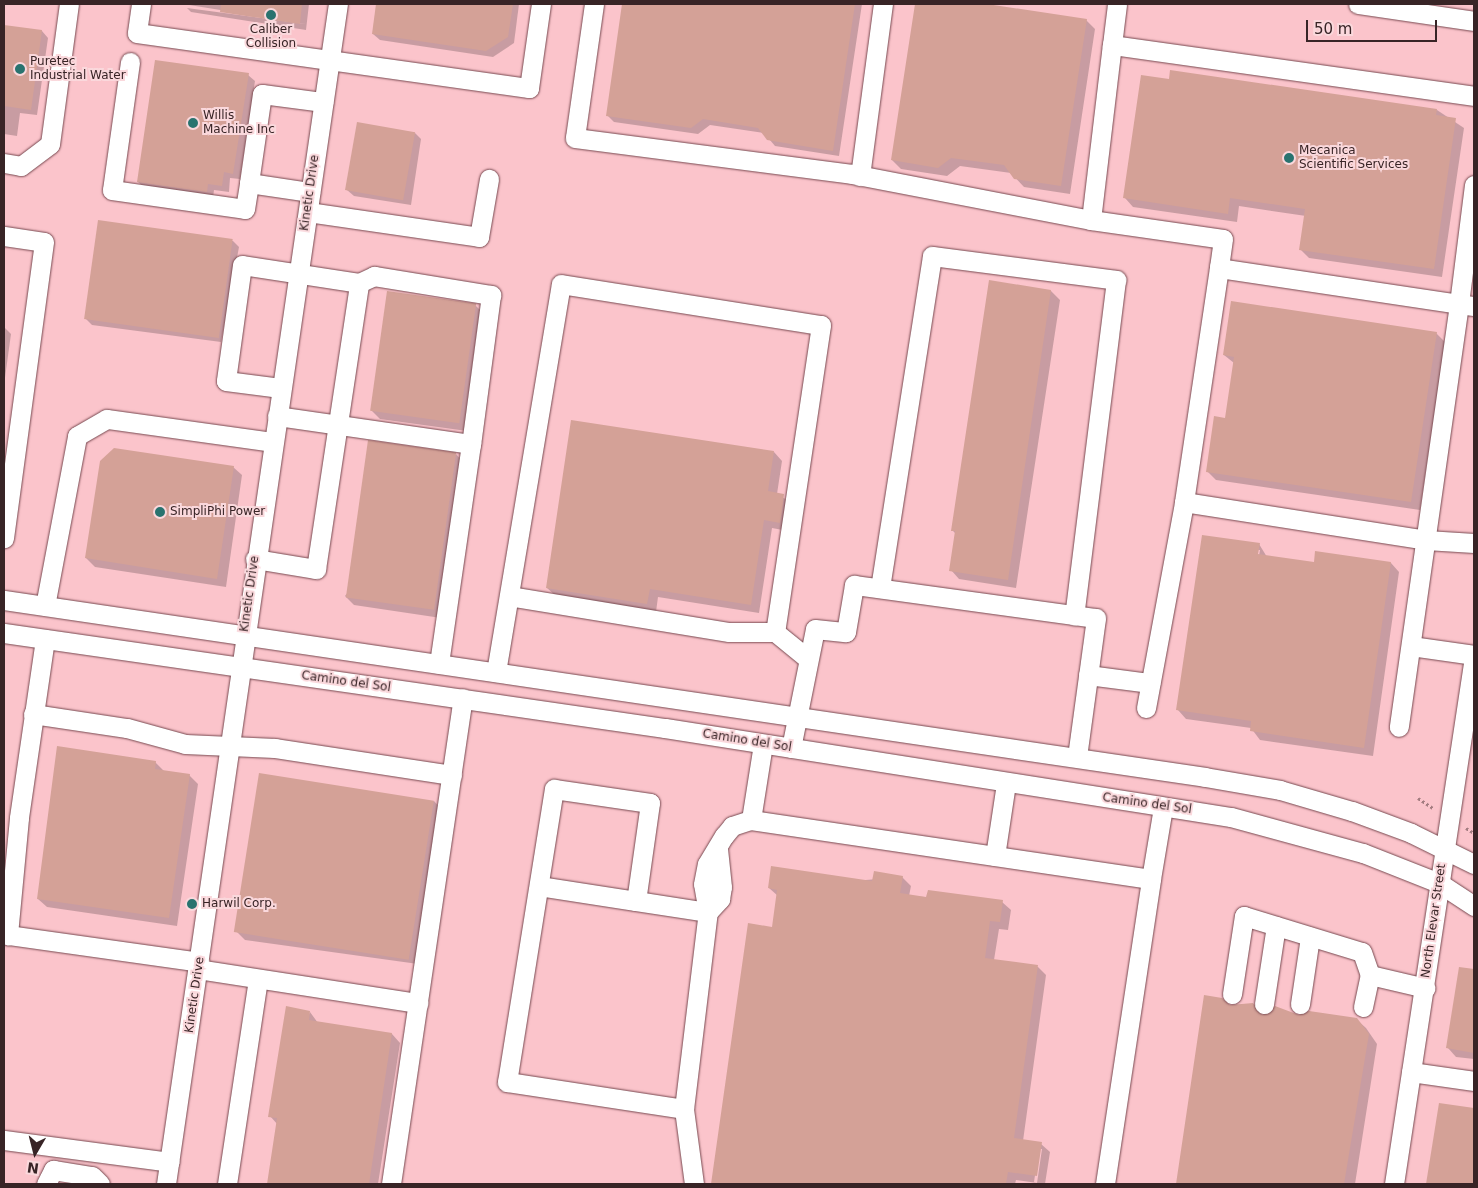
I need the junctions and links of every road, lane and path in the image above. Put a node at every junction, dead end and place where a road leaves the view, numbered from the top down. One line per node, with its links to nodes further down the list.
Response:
1 (69, 4): 15 (street)
2 (141, 4): 11 (street)
3 (338, 4): 11 (street, Kinetic Drive)
4 (541, 4): 11 (street)
5 (594, 4): 16 (street)
6 (883, 4): 16 (street)
7 (1117, 4): 10 (street)
8 (1358, 4): 9 (street)
9 (1474, 21)
10 (1112, 45): 13 (street); 22 (street)
11 (329, 61): 14 (street, Kinetic Drive)
12 (130, 62): 18 (street)
13 (1474, 96)
14 (323, 102): 18 (street); 20 (street, Kinetic Drive)
15 (4, 164)
16 (860, 176): 22 (street)
17 (489, 178): 21 (street)
18 (249, 183): 20 (street)
19 (1474, 185): 27 (street)
20 (310, 192): 21 (street, Kinetic Drive)
21 (308, 212): 25 (street, Kinetic Drive)
22 (1091, 220): 24 (street)
23 (4, 236): 34 (street)
24 (1219, 268): 27 (street); 33 (street)
25 (298, 274): 26 (street); 28 (street, Kinetic Drive); 28 (street)
26 (359, 282): 30 (street); 32 (street)
27 (1467, 305): 35 (street)
28 (282, 388): 29 (street, Kinetic Drive)
29 (277, 416): 30 (street); 31 (street, Kinetic Drive)
30 (337, 425): 32 (street); 37 (street)
31 (273, 442): 37 (street, Kinetic Drive); 41 (street)
32 (470, 444): 49 (street)
33 (1184, 502): 35 (street); 54 (street)
34 (4, 538)
35 (1426, 540): 36 (street); 47 (street)
36 (1474, 543)
37 (255, 559): 45 (street, Kinetic Drive)
38 (880, 588): 42 (street); 42 (street); 48 (street)
39 (509, 596): 43 (street); 43 (street); 52 (street)
40 (4, 600): 41 (street)
41 (45, 606): 45 (street)
42 (1074, 615): 53 (street)
43 (775, 632): 48 (street)
44 (4, 633): 46 (street, Camino del Sol)
45 (244, 634): 49 (street); 51 (street, Kinetic Drive)
46 (45, 639): 51 (street, Camino del Sol); 57 (street)
47 (1411, 646): 50 (street); 59 (street)
48 (807, 658): 58 (street)
49 (439, 664): 52 (street)
50 (1474, 665): 68 (street, North Elevar Street)
51 (240, 667): 55 (street, Camino del Sol); 61 (street, Kinetic Drive)
52 (496, 672): 58 (street)
53 (1088, 675): 54 (street); 63 (street)
54 (1150, 683): 56 (street)
55 (463, 698): 60 (street, Camino del Sol); 64 (street)
56 (1146, 708)
57 (33, 714): 61 (street); 79 (street)
58 (796, 716): 62 (street); 63 (street)
59 (1399, 727)
60 (763, 744): 62 (street, Camino del Sol); 67 (street)
61 (232, 747): 64 (street); 79 (street, Kinetic Drive)
62 (791, 748): 65 (street, Camino del Sol)
63 (1077, 757): 68 (street)
64 (452, 775): 84 (street)
65 (1006, 783): 66 (street, Camino del Sol); 69 (street)
66 (1163, 807): 71 (street); 72 (street, Camino del Sol)
67 (751, 820): 69 (street); 76 (street)
68 (1445, 848): 70 (street); 72 (street, North Elevar Street)
69 (995, 856): 71 (street)
70 (1474, 864)
71 (1151, 879): 99 (street)
72 (1439, 883): 75 (street, Camino del Sol); 82 (street, North Elevar Street)
73 (539, 886): 74 (street); 74 (street); 90 (street)
74 (636, 901): 76 (street)
75 (1474, 906)
76 (708, 912): 90 (street)
77 (1276, 926): 78 (street); 83 (street); 85 (street)
78 (1310, 936): 80 (street); 86 (street)
79 (199, 966): 81 (street); 92 (street, Kinetic Drive)
80 (1370, 975): 82 (street); 87 (street)
81 (258, 979): 84 (street); 96 (street)
82 (1425, 988): 88 (street, North Elevar Street)
83 (1232, 994)
84 (418, 1002): 97 (street)
85 (1264, 1004)
86 (1300, 1004)
87 (1363, 1007)
88 (1411, 1072): 89 (street); 100 (street, North Elevar Street)
89 (1474, 1081)
90 (684, 1109): 98 (street)
91 (4, 1140): 92 (street)
92 (170, 1162): 95 (street, Kinetic Drive)
93 (46, 1184): 94 (street)
94 (100, 1184)
95 (166, 1184)
96 (227, 1184)
97 (391, 1184)
98 (694, 1184)
99 (1105, 1184)
100 (1394, 1184)

